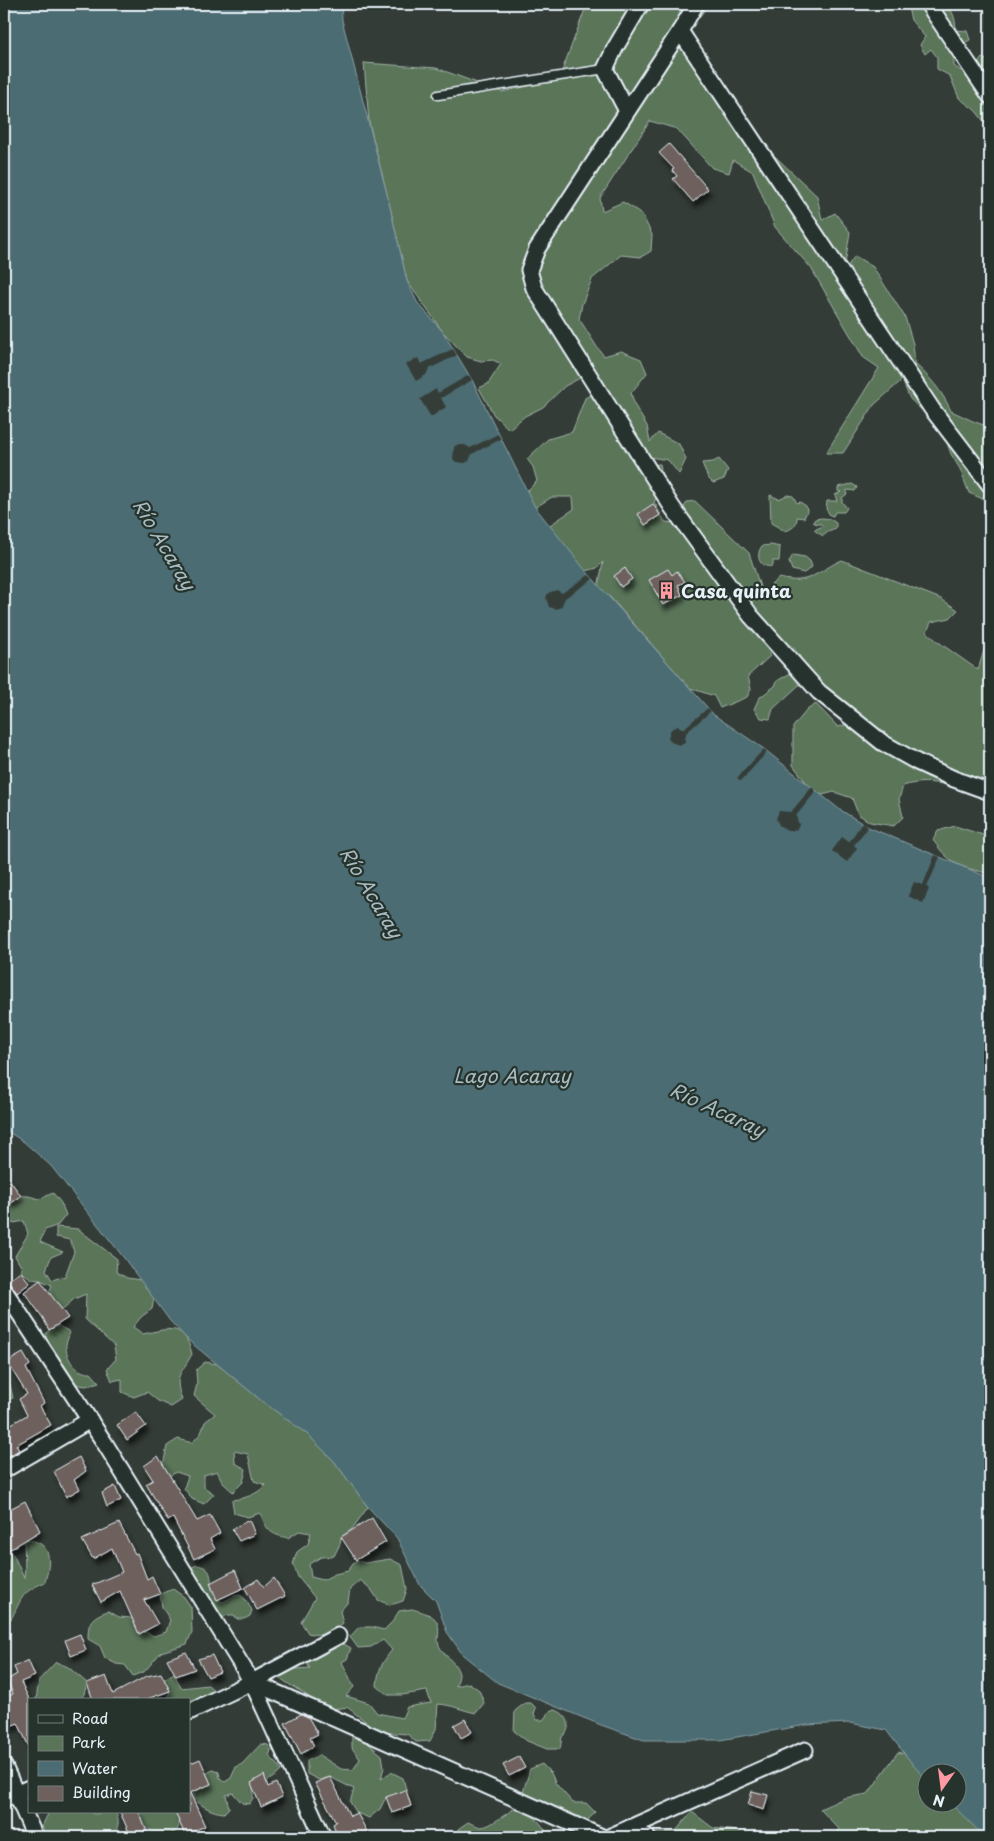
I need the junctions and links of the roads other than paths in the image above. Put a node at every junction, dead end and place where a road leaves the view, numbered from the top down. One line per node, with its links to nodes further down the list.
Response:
1 (641, 4): 5 (street)
2 (696, 4): 4 (street)
3 (928, 4): 7 (street)
4 (680, 31): 8 (street); 9 (street)
5 (605, 69): 6 (lane); 8 (street)
6 (438, 94)
7 (990, 96)
8 (627, 112): 10 (street)
9 (990, 485)
10 (990, 792)
11 (4, 1290): 12 (street)
12 (90, 1420): 13 (street); 15 (street)
13 (4, 1470)
14 (338, 1636): 15 (street)
15 (252, 1682): 16 (street); 22 (street); 23 (street)
16 (190, 1712)
17 (805, 1750): 20 (street)
18 (4, 1766): 19 (street)
19 (16, 1793): 21 (street)
20 (630, 1828): 24 (street); 25 (street)
21 (35, 1837)
22 (322, 1837)
23 (602, 1837)
24 (609, 1837)
25 (648, 1837)

